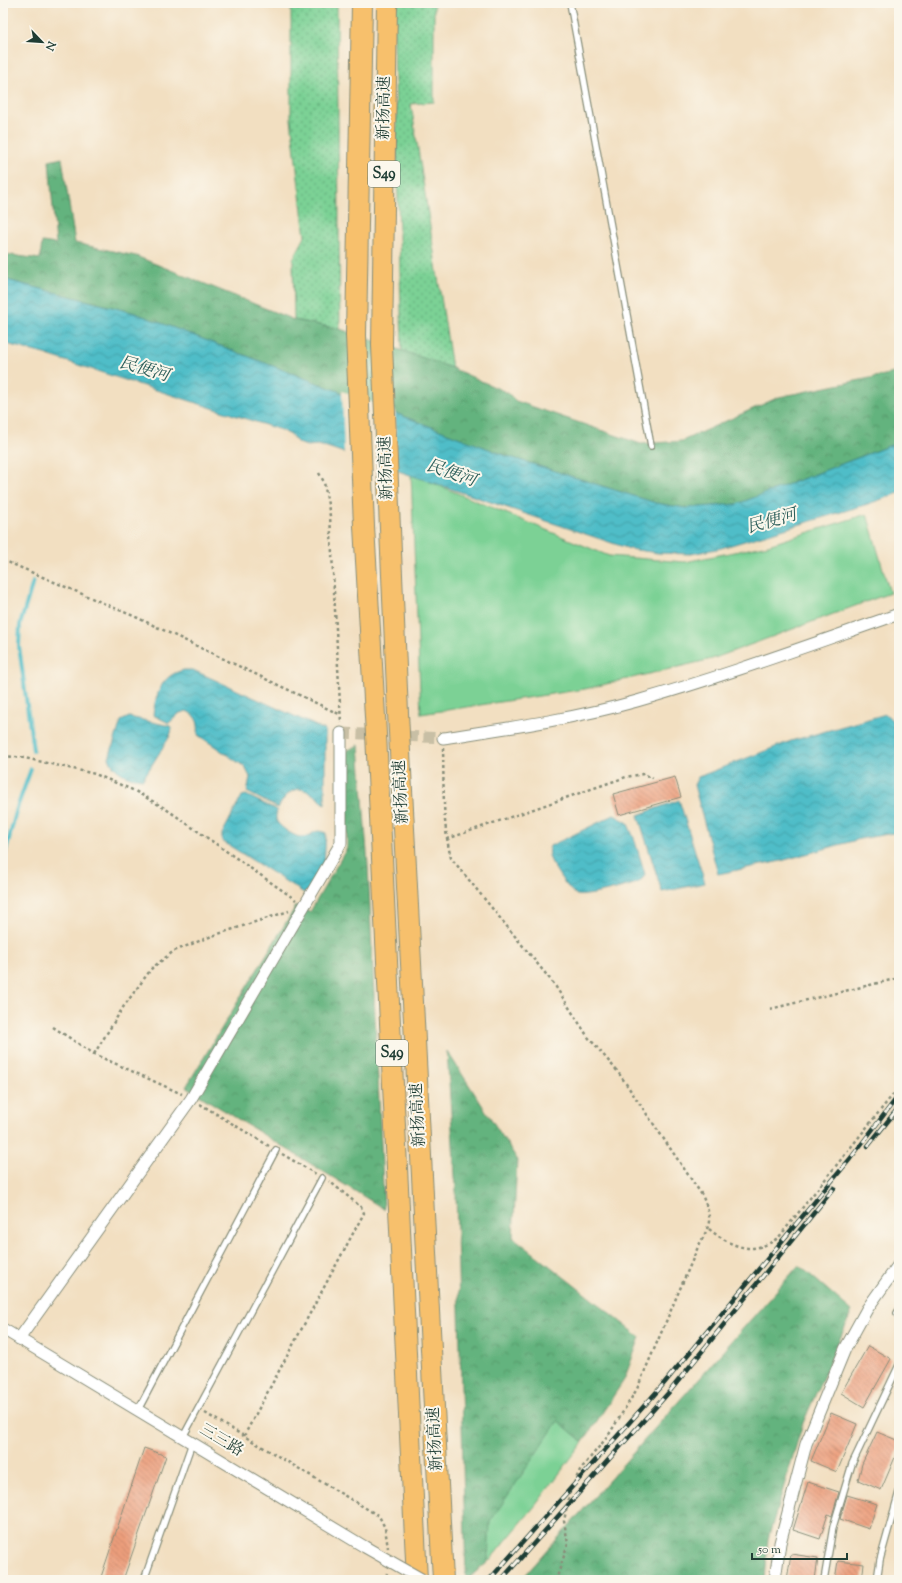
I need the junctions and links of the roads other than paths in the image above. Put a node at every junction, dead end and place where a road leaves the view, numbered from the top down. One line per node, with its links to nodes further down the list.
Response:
1 (362, 3): 20 (highway, 新扬高速 / S49)
2 (387, 3): 22 (highway, 新扬高速 / S49)
3 (570, 3): 4 (lane)
4 (651, 446)
5 (899, 614): 7 (street)
6 (340, 734): 14 (street)
7 (443, 738)
8 (276, 1150): 16 (lane)
9 (322, 1178): 17 (lane)
10 (899, 1264): 23 (street)
11 (899, 1310): 12 (lane)
12 (899, 1315)
13 (3, 1329): 14 (street, 三三路)
14 (19, 1339): 16 (street, 三三路)
15 (899, 1365): 24 (lane)
16 (138, 1410): 17 (street, 三三路)
17 (188, 1440): 19 (lane); 21 (street, 三三路, bridge)
18 (899, 1492): 25 (lane)
19 (144, 1580)
20 (417, 1580)
21 (423, 1580)
22 (443, 1580)
23 (775, 1580)
24 (824, 1580)
25 (877, 1580)

